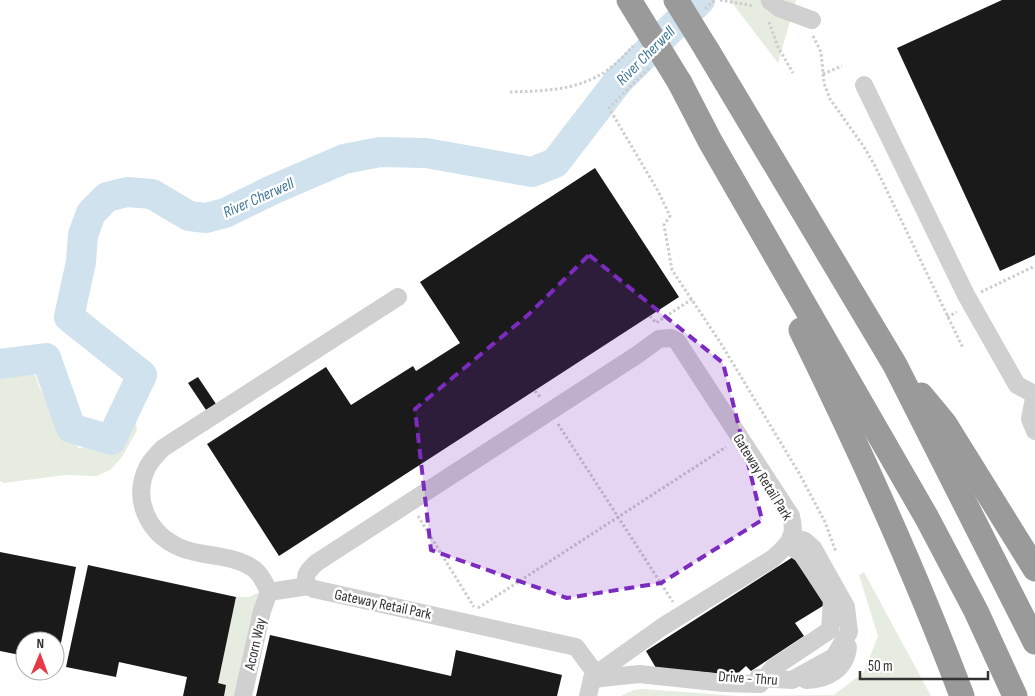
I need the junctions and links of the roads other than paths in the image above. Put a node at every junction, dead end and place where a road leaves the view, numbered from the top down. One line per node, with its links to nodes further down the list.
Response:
1 (629, 0): 6 (highway, bridge)
2 (676, 0): 8 (highway, bridge)
3 (767, 3): 4 (street)
4 (807, 18)
5 (864, 84): 9 (street)
6 (710, 141): 19 (highway); 20 (highway)
7 (398, 296): 14 (street)
8 (895, 365): 12 (highway); 15 (highway)
9 (1034, 393): 10 (street)
10 (1035, 431)
11 (790, 541): 13 (street, Gateway Retail Park); 16 (street); 16 (street, Drive - Thru); 17 (street)
12 (1035, 569)
13 (308, 586): 14 (street); 17 (street, Gateway Retail Park)
14 (269, 592): 18 (street, Acorn Way)
15 (1035, 642)
16 (764, 678): 17 (street, Drive - Thru)
17 (592, 683)
18 (243, 696)
19 (962, 696)
20 (1015, 696)

